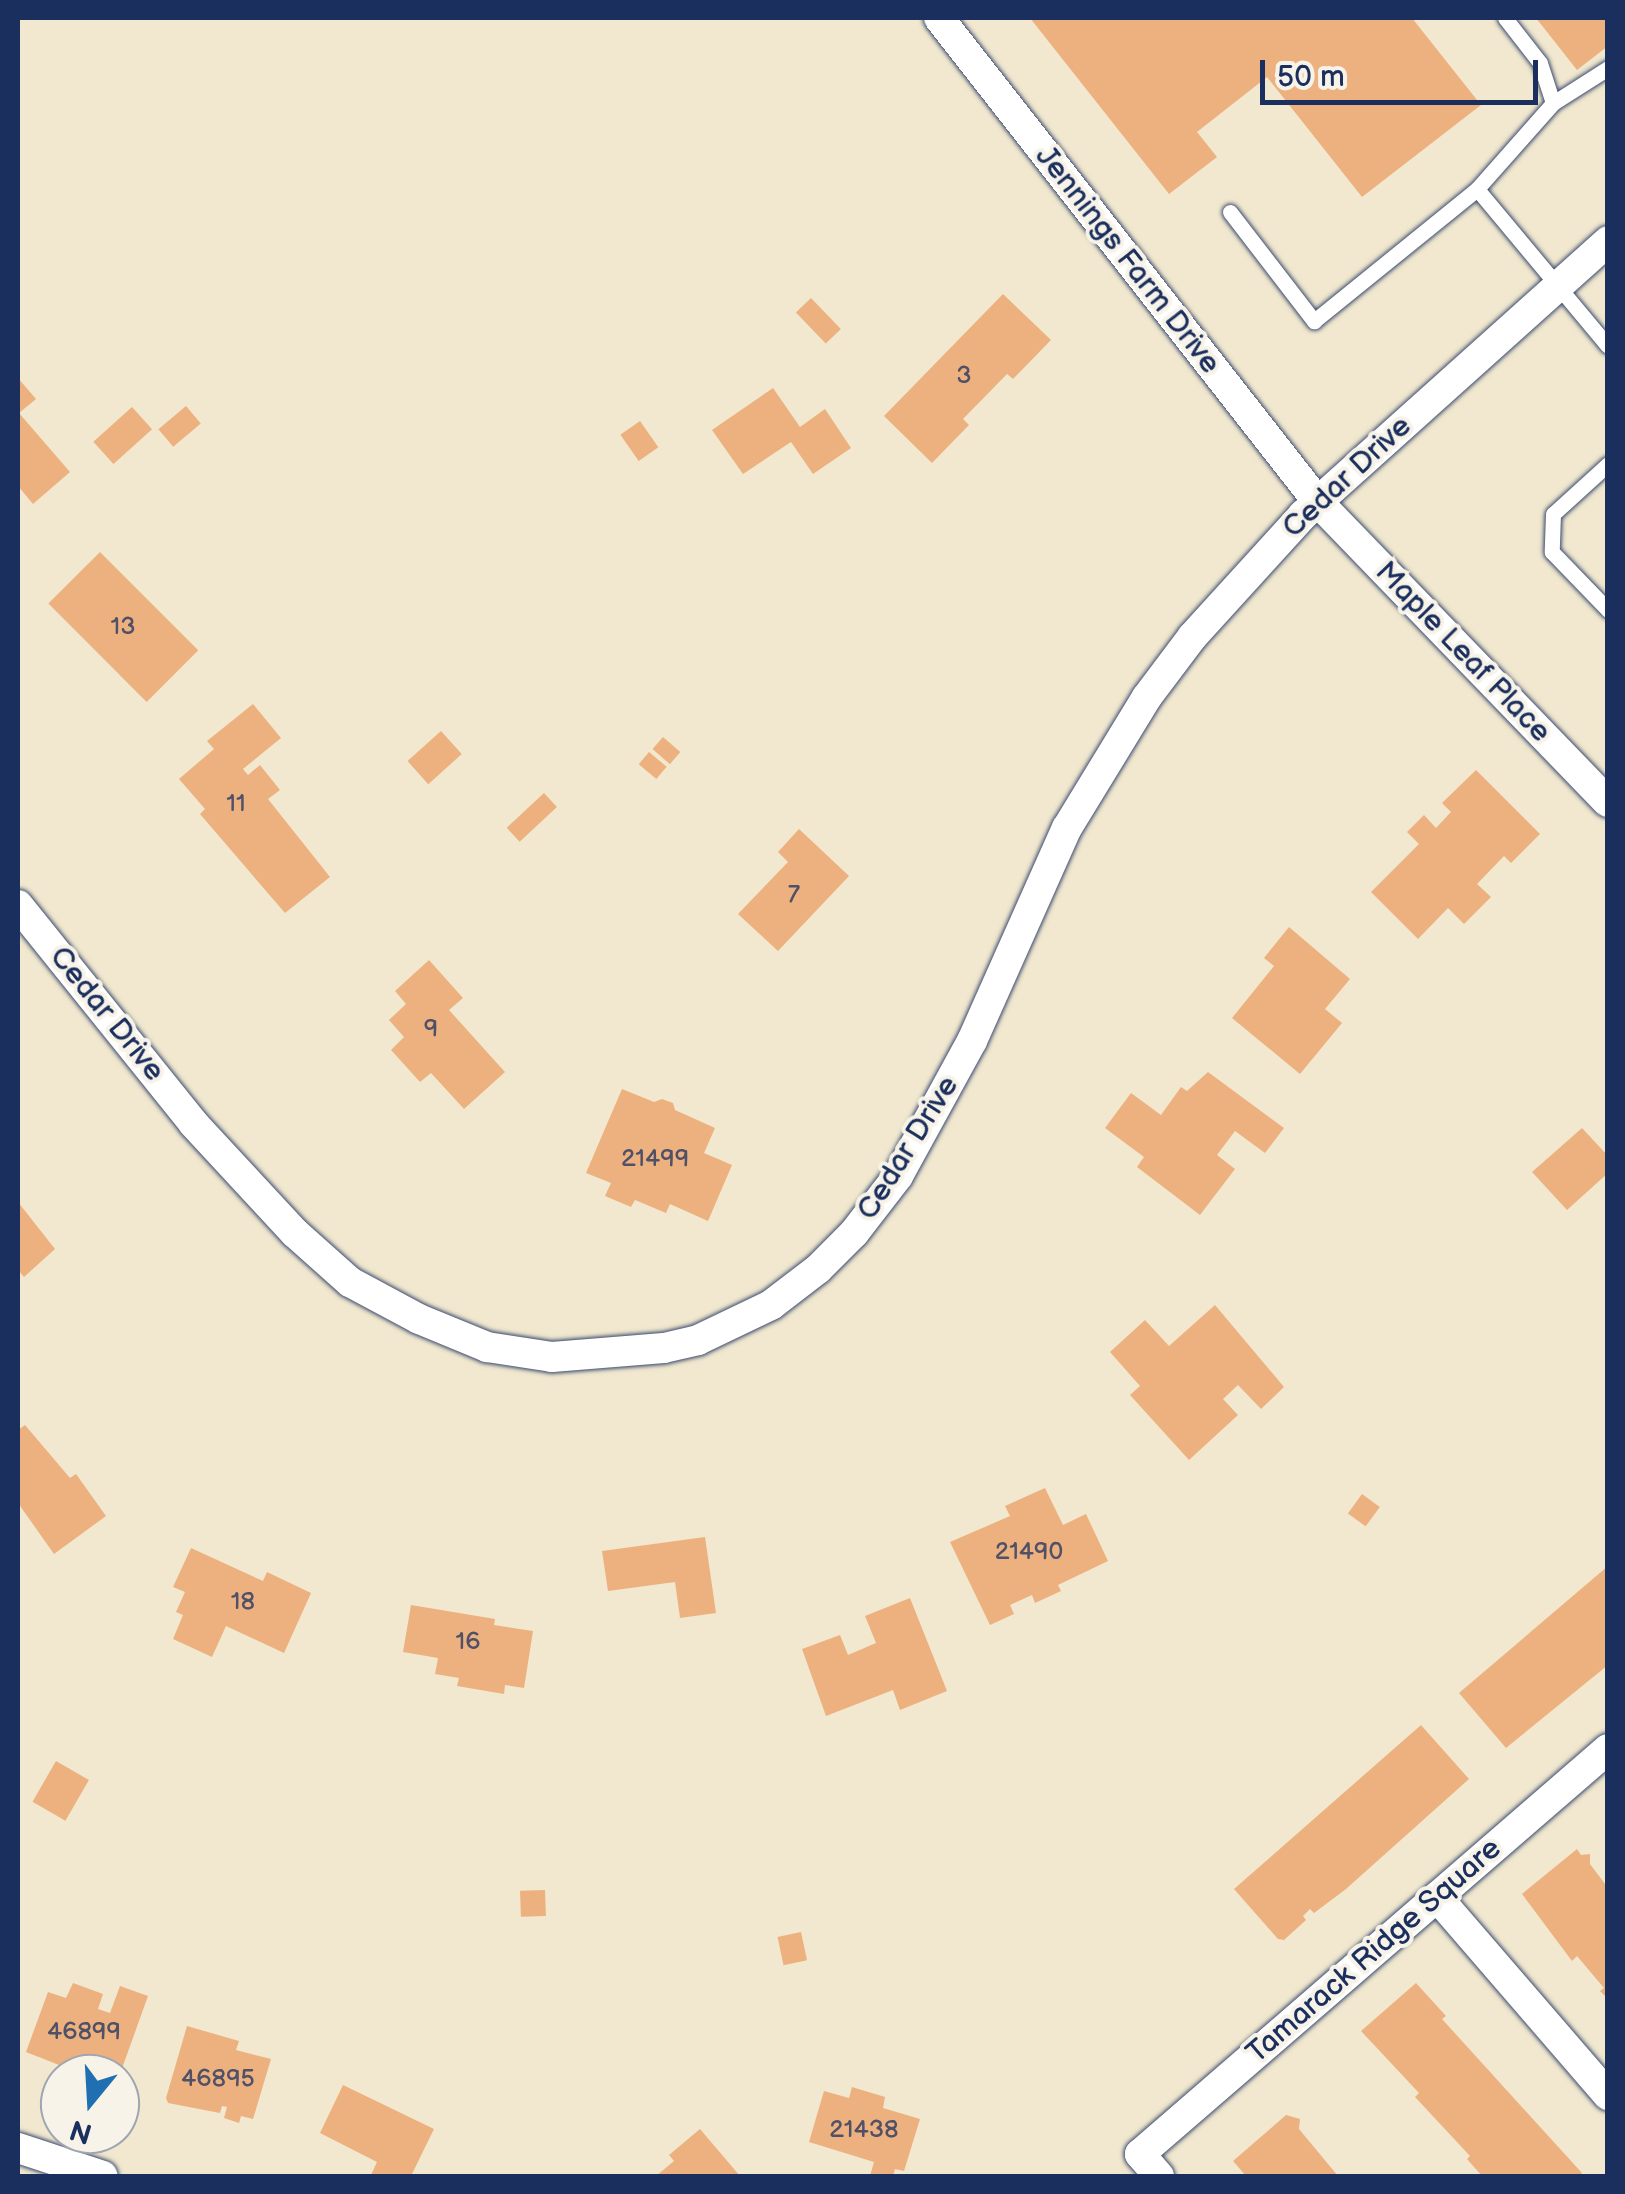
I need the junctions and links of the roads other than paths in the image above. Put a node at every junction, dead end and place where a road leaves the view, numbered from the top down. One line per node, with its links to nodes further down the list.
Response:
1 (939, 18): 11 (street, Jennings Farm Drive)
2 (1505, 18): 4 (lane)
3 (1608, 68): 4 (lane)
4 (1553, 103): 5 (lane)
5 (1477, 189): 6 (lane); 8 (lane)
6 (1230, 212)
7 (1608, 241): 8 (street, Cedar Drive)
8 (1557, 286): 9 (lane); 11 (street, Cedar Drive)
9 (1608, 346)
10 (1608, 464): 12 (lane)
11 (1318, 502): 13 (street, Maple Leaf Place); 14 (street, Cedar Drive)
12 (1608, 610)
13 (1608, 802)
14 (18, 905)
15 (1608, 1750): 16 (street, Tamarack Ridge Square)
16 (1437, 1896): 17 (street); 19 (street, Tamarack Ridge Square)
17 (1608, 2095)
18 (18, 2148): 20 (street)
19 (1150, 2165)
20 (85, 2174)

